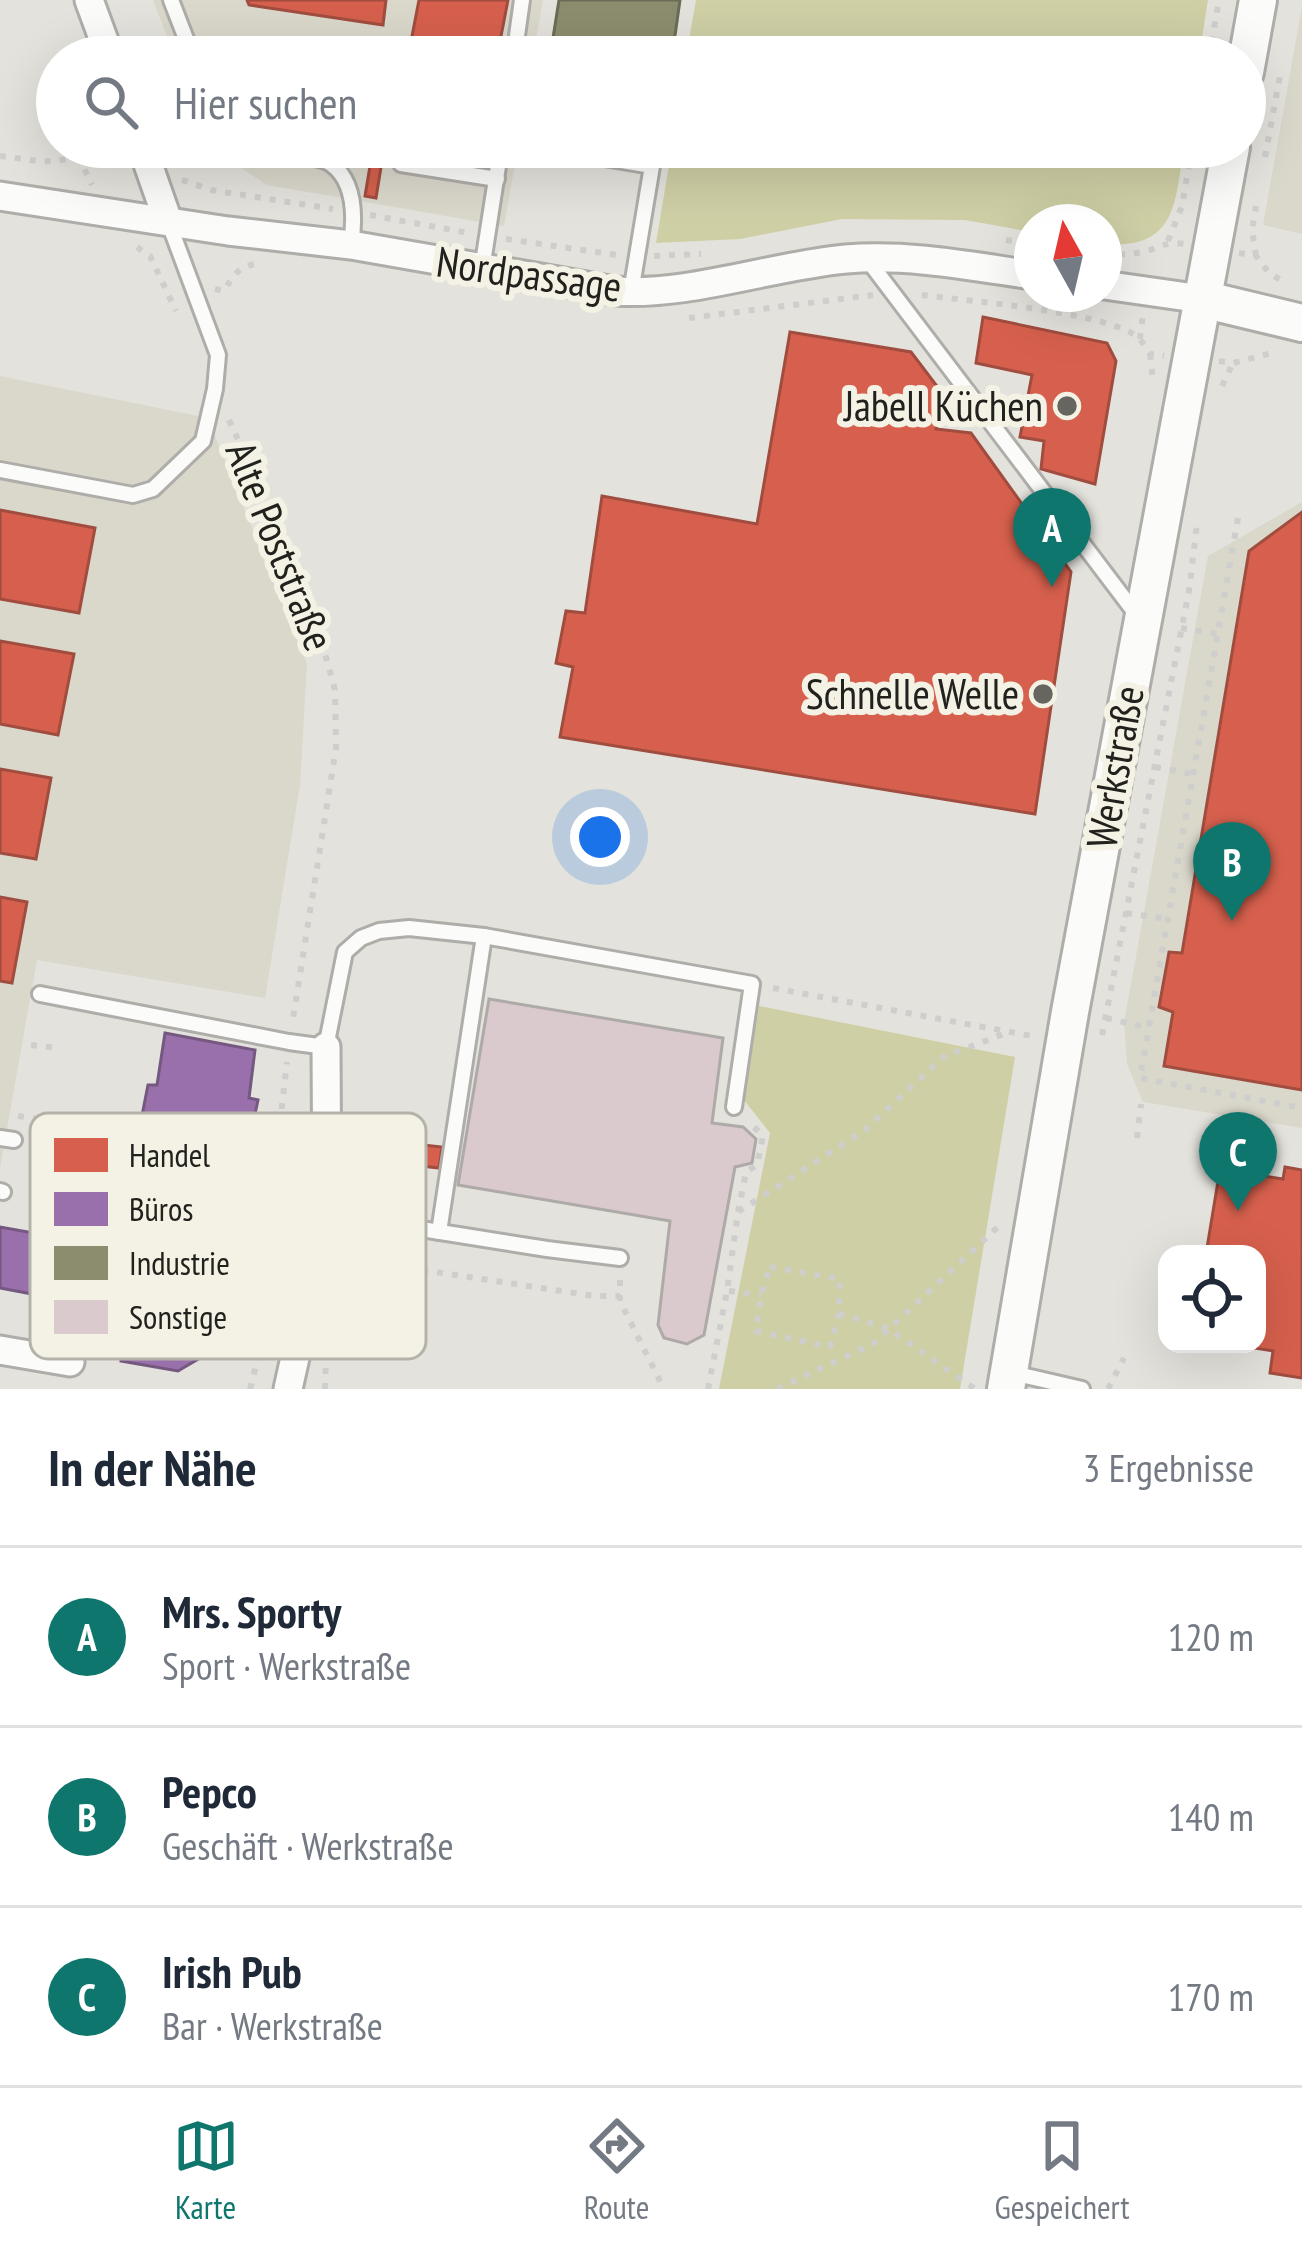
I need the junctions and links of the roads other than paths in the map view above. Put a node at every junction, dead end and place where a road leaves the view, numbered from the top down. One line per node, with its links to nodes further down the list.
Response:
1 (89, 0): 5 (street)
2 (171, 0): 6 (lane)
3 (522, 0): 7 (lane)
4 (1258, 0): 8 (street)
5 (102, 36)
6 (185, 36)
7 (517, 36)
8 (1261, 36)
9 (150, 168): 17 (street)
10 (334, 168): 18 (lane)
11 (426, 168): 15 (lane)
12 (498, 168): 15 (lane)
13 (652, 168): 23 (lane)
14 (1243, 168): 24 (street, Werkstraße)
15 (496, 179): 20 (lane)
16 (0, 196): 17 (street, Nordpassage)
17 (169, 221): 18 (street, Nordpassage); 26 (lane)
18 (351, 245): 20 (street, Nordpassage)
19 (867, 259): 21 (street, Nordpassage); 23 (street, Nordpassage); 27 (lane)
20 (482, 269): 23 (street, Nordpassage)
21 (1014, 273)
22 (1122, 288): 24 (street)
23 (631, 292)
24 (1202, 299): 25 (street); 27 (street, Werkstraße)
25 (1296, 338)
26 (0, 470)
27 (1142, 622): 41 (street, Werkstraße)
28 (484, 936): 30 (lane); 31 (lane); 34 (lane)
29 (40, 994): 30 (lane)
30 (326, 1047): 32 (street)
31 (734, 1107)
32 (326, 1113)
33 (426, 1230): 34 (lane)
34 (439, 1232): 35 (lane)
35 (620, 1258)
36 (0, 1350): 37 (street)
37 (30, 1355)
38 (52, 1359): 40 (street)
39 (295, 1359): 42 (street)
40 (70, 1362)
41 (1007, 1381): 43 (lane)
42 (288, 1389)
43 (1082, 1389)

